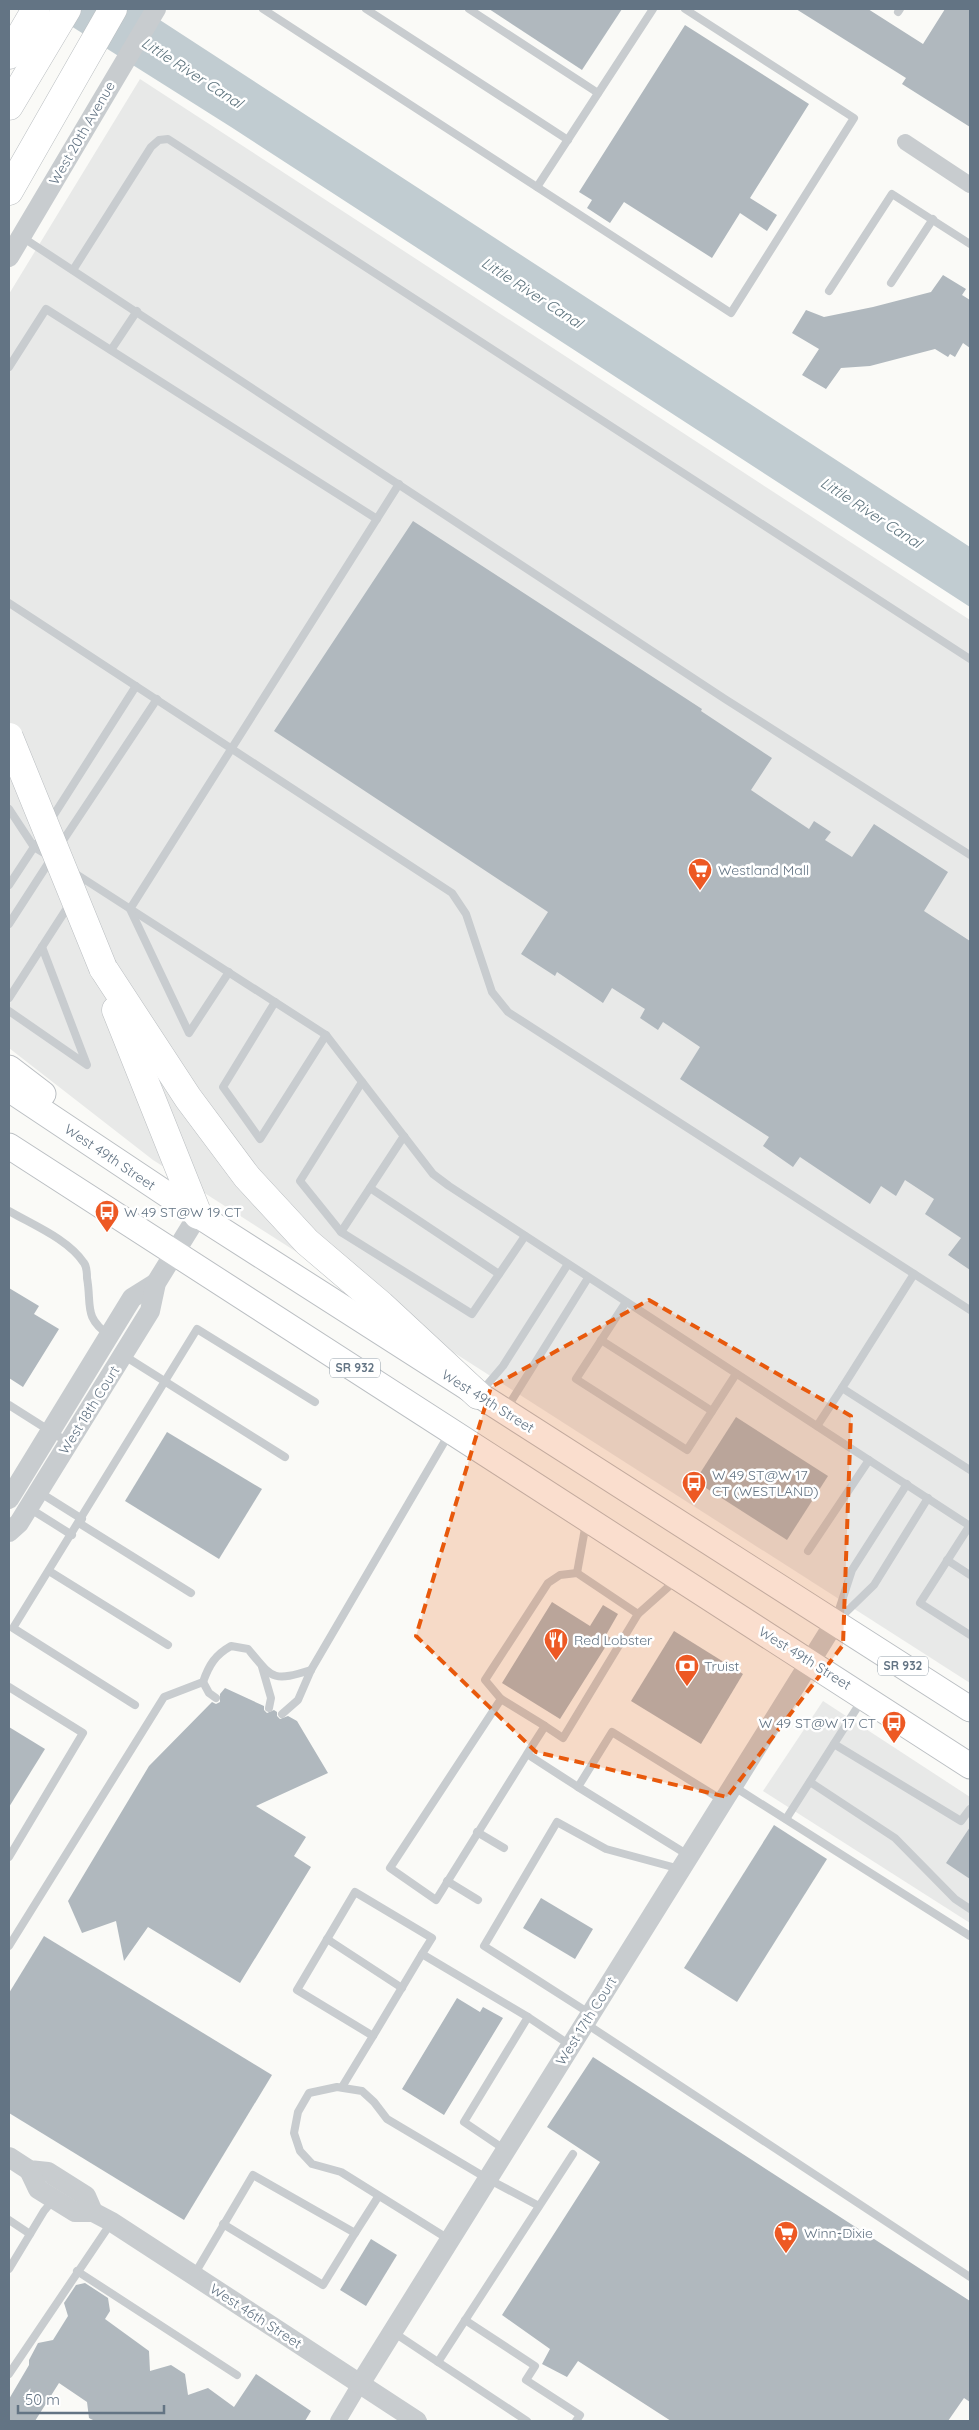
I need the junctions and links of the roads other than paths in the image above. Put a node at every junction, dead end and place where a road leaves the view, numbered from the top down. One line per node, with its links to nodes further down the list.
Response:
1 (67, 9): 9 (highway)
2 (113, 9): 17 (highway)
3 (156, 9): 19 (street, West 20th Avenue)
4 (263, 9): 16 (lane)
5 (366, 9): 13 (lane)
6 (469, 9): 11 (lane)
7 (653, 9): 11 (lane)
8 (684, 9): 16 (lane)
9 (36, 27): 10 (highway); 12 (highway)
10 (9, 55)
11 (598, 93): 13 (lane)
12 (9, 106)
13 (568, 140): 16 (lane)
14 (905, 142): 15 (street)
15 (970, 186)
16 (537, 187)
17 (9, 191)
18 (932, 219): 20 (lane); 23 (lane); 24 (lane)
19 (22, 237): 21 (street, West 20th Avenue); 22 (lane)
20 (970, 244)
21 (9, 257)
22 (73, 270): 25 (lane); 31 (lane)
23 (891, 283)
24 (829, 291)
25 (137, 311): 26 (lane); 28 (lane)
26 (111, 350): 27 (lane); 29 (lane)
27 (9, 367)
28 (399, 484): 29 (lane); 38 (lane)
29 (377, 519): 35 (lane)
30 (9, 602): 32 (lane)
31 (970, 659)
32 (136, 686): 33 (lane); 37 (lane)
33 (157, 699): 35 (lane); 39 (lane)
34 (9, 738): 45 (highway, bridge)
35 (231, 747): 42 (lane); 65 (lane)
36 (9, 809): 37 (lane)
37 (34, 847): 39 (lane); 41 (lane)
38 (970, 856)
39 (52, 858): 40 (lane); 43 (lane)
40 (86, 880): 42 (lane); 44 (lane)
41 (9, 885)
42 (130, 909): 46 (lane); 46 (lane)
43 (9, 924)
44 (42, 947): 47 (lane); 49 (lane)
45 (103, 968): 59 (highway); 76 (highway)
46 (229, 972): 48 (lane)
47 (9, 998)
48 (275, 1002): 50 (lane); 50 (lane)
49 (9, 1011)
50 (326, 1035): 52 (lane)
51 (9, 1068): 56 (main road)
52 (362, 1082): 54 (lane); 60 (lane)
53 (9, 1089): 56 (main road, West 49th Street / SR 932)
54 (404, 1136): 57 (lane); 61 (lane)
55 (9, 1146): 62 (main road, West 49th Street / SR 932)
56 (113, 1159): 59 (main road, West 49th Street / SR 932)
57 (370, 1188): 60 (lane); 64 (lane)
58 (9, 1211): 70 (lane)
59 (198, 1215): 62 (street, West 18th Court); 76 (main road, West 49th Street / SR 932)
60 (341, 1232): 64 (lane)
61 (525, 1236): 63 (lane); 64 (lane)
62 (175, 1253): 67 (street, West 18th Court); 82 (main road, West 49th Street / SR 932)
63 (568, 1264): 66 (lane); 76 (lane)
64 (499, 1274)
65 (914, 1274): 69 (lane); 75 (lane)
66 (588, 1278): 68 (lane); 79 (lane)
67 (156, 1283): 70 (street, West 18th Court); 72 (street, West 18th Court)
68 (626, 1302): 71 (lane); 73 (lane)
69 (970, 1310)
70 (109, 1335): 83 (street, West 18th Court)
71 (601, 1340): 80 (lane); 80 (lane)
72 (123, 1355): 74 (lane); 84 (street, West 18th Court)
73 (736, 1374): 80 (lane); 81 (lane)
74 (165, 1381): 77 (lane); 85 (lane); 93 (lane)
75 (842, 1388): 81 (lane); 87 (lane)
76 (478, 1395): 79 (main road, West 49th Street / SR 932)
77 (315, 1402)
78 (9, 1405): 83 (lane)
79 (504, 1411): 105 (main road, West 49th Street / SR 932)
80 (712, 1412)
81 (817, 1426): 86 (lane)
82 (452, 1430): 92 (main road, West 49th Street / SR 932); 110 (lane)
83 (50, 1431): 84 (lane); 90 (street, West 18th Court)
84 (69, 1443): 91 (street, West 18th Court)
85 (284, 1457)
86 (869, 1460): 88 (lane); 97 (lane)
87 (970, 1470)
88 (907, 1484): 89 (lane); 105 (lane)
89 (928, 1498): 94 (lane); 105 (lane)
90 (9, 1499)
91 (33, 1500): 93 (lane); 95 (street, West 18th Court); 96 (lane)
92 (586, 1517): 100 (lane); 102 (main road, West 49th Street / SR 932)
93 (80, 1521): 96 (lane); 103 (lane)
94 (970, 1525): 98 (lane)
95 (9, 1532)
96 (72, 1535): 99 (lane)
97 (808, 1550)
98 (947, 1560): 101 (lane); 106 (lane)
99 (48, 1571): 107 (lane); 116 (lane)
100 (577, 1573): 104 (lane); 115 (lane)
101 (970, 1575)
102 (678, 1578): 104 (lane); 108 (main road, West 49th Street / SR 932)
103 (191, 1593)
104 (638, 1614): 120 (lane)
105 (835, 1622): 108 (street, West 17th Court); 118 (main road, West 49th Street / SR 932)
106 (970, 1635)
107 (168, 1645)
108 (810, 1662): 113 (main road, West 49th Street / SR 932); 126 (street, West 17th Court)
109 (262, 1667): 110 (lane); 111 (lane); 117 (lane)
110 (311, 1670): 119 (lane)
111 (203, 1682): 114 (lane); 138 (lane)
112 (9, 1687): 131 (lane)
113 (865, 1696): 121 (lane); 123 (main road, West 49th Street / SR 932)
114 (216, 1698)
115 (501, 1699): 120 (lane); 133 (lane)
116 (135, 1705)
117 (269, 1708)
118 (970, 1710)
119 (282, 1714)
120 (545, 1726): 122 (lane)
121 (834, 1744): 124 (lane); 127 (lane)
122 (528, 1754): 125 (lane); 129 (lane)
123 (970, 1766)
124 (810, 1782): 128 (lane); 135 (lane)
125 (578, 1787): 126 (lane); 132 (lane)
126 (728, 1794): 128 (lane); 132 (street, West 17th Court)
127 (970, 1809)
128 (786, 1819): 136 (lane)
129 (477, 1832): 130 (lane); 133 (lane)
130 (504, 1848)
131 (9, 1857)
132 (685, 1862): 142 (street, West 17th Court); 142 (lane)
133 (447, 1881): 134 (lane)
134 (478, 1900)
135 (970, 1909)
136 (970, 1936)
137 (327, 1939): 139 (lane); 140 (lane); 143 (lane)
138 (9, 1946)
139 (422, 1954): 140 (lane); 141 (lane)
140 (402, 1988): 143 (lane)
141 (528, 2017): 144 (lane); 146 (lane)
142 (588, 2019): 144 (street, West 17th Court); 164 (lane)
143 (373, 2036): 145 (lane)
144 (571, 2046): 146 (street, West 17th Court)
145 (342, 2087): 150 (lane); 151 (lane)
146 (506, 2150): 150 (street, West 17th Court)
147 (573, 2154): 153 (lane)
148 (9, 2157): 149 (street, West 46th Street)
149 (29, 2170): 152 (street, West 46th Street); 154 (street, West 46th Street)
150 (488, 2179): 153 (lane); 160 (street, West 17th Court)
151 (378, 2197): 158 (lane); 160 (lane)
152 (54, 2199): 154 (street, West 46th Street); 159 (lane)
153 (539, 2206): 165 (lane)
154 (93, 2212): 156 (street, West 46th Street)
155 (9, 2220): 159 (lane)
156 (112, 2222): 162 (lane); 163 (street, West 46th Street)
157 (223, 2224): 158 (lane); 158 (lane); 163 (lane)
158 (355, 2233)
159 (30, 2234): 161 (lane)
160 (450, 2240): 166 (street, West 17th Court)
161 (9, 2269)
162 (77, 2271): 168 (lane); 169 (lane)
163 (194, 2275): 170 (street, West 46th Street)
164 (970, 2277)
165 (465, 2320): 167 (lane); 174 (lane)
166 (393, 2332): 167 (lane); 170 (street, West 17th Court)
167 (438, 2362): 173 (lane)
168 (9, 2374)
169 (237, 2375)
170 (360, 2384): 171 (street, West 17th Court); 172 (street, West 46th Street)
171 (338, 2421)
172 (417, 2421)
173 (527, 2421)
174 (576, 2421)

